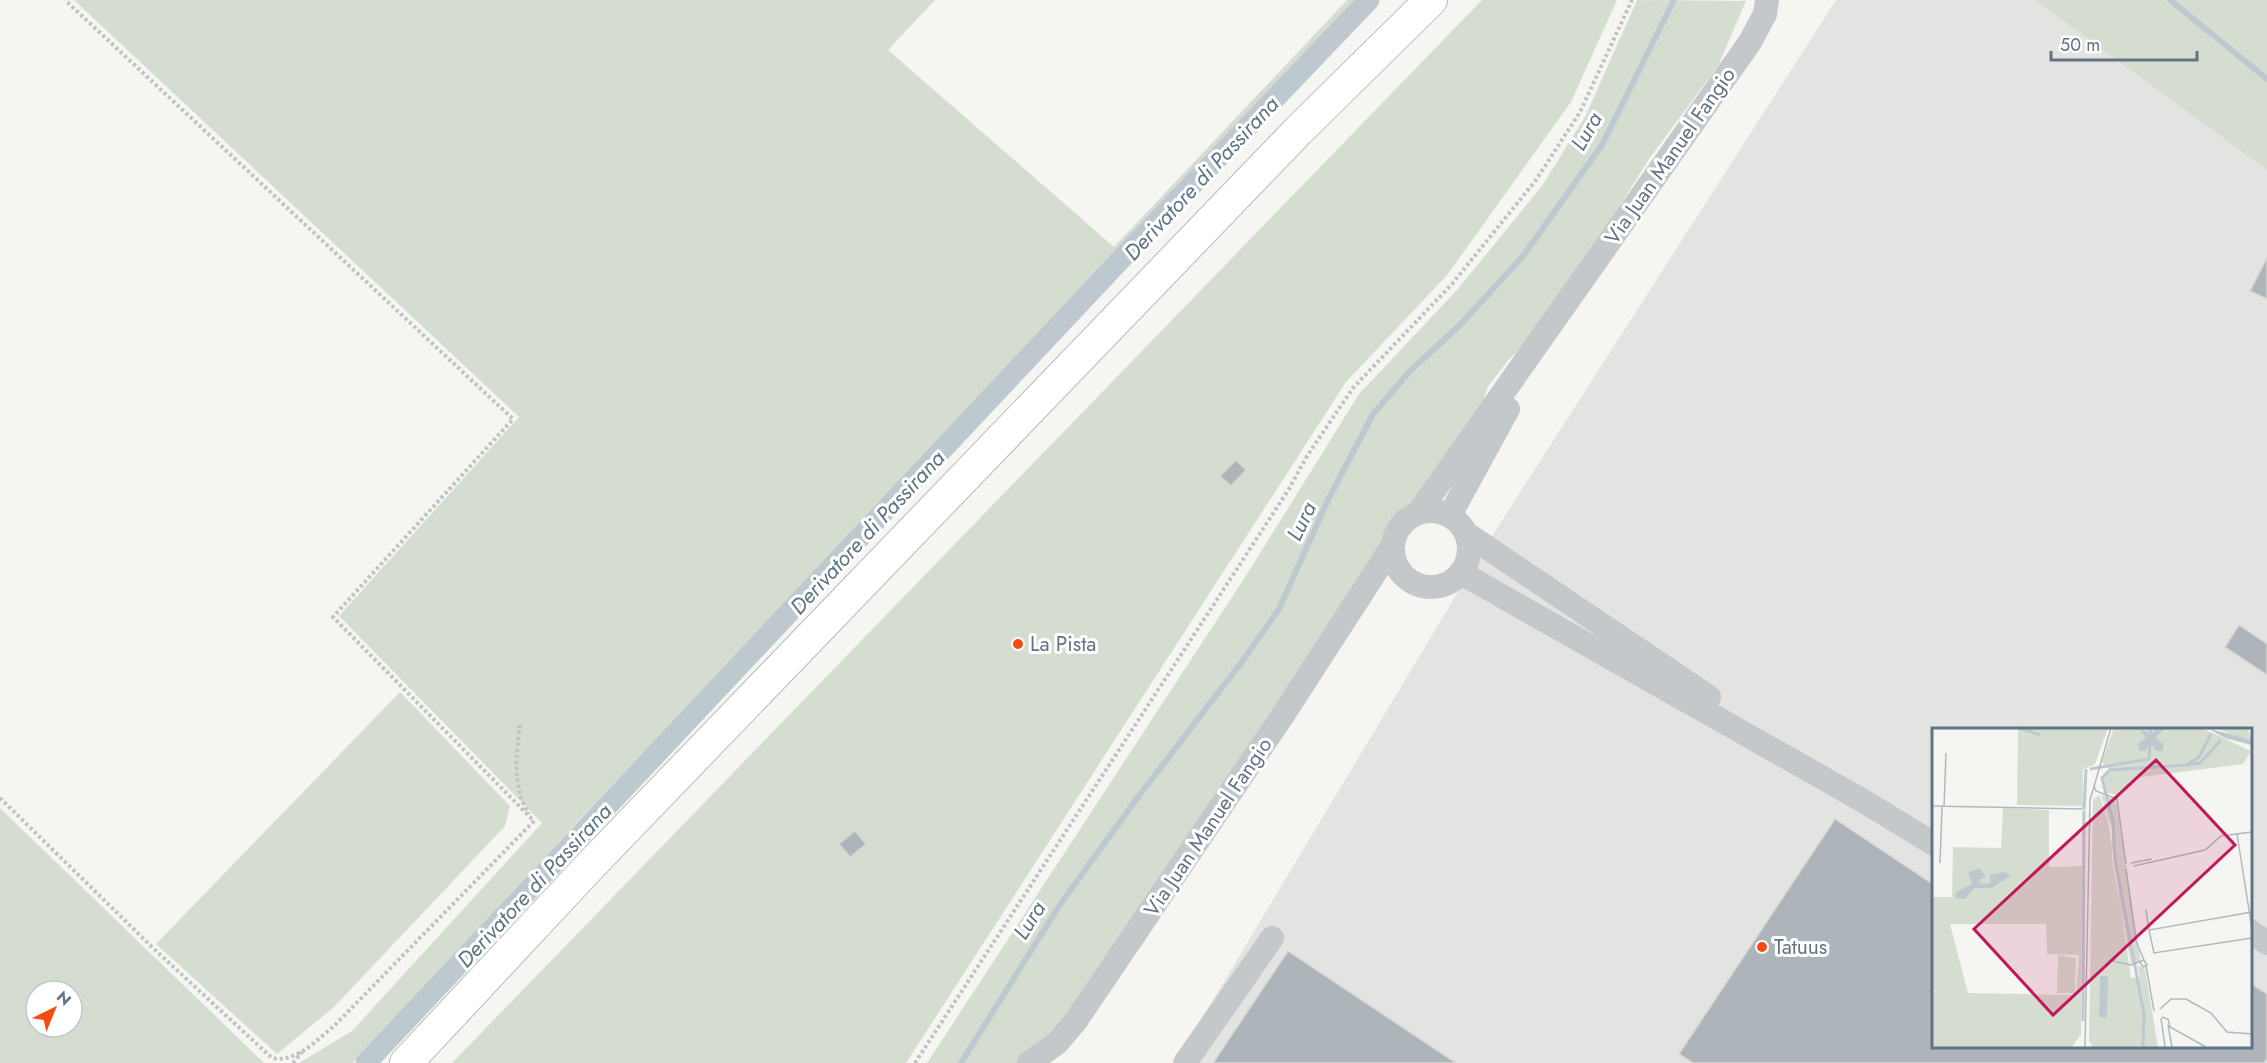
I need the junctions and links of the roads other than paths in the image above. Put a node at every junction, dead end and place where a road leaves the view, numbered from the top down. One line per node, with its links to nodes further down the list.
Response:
1 (1431, 0): 16 (main road)
2 (1767, 0): 3 (street, Via Juan Manuel Fangio)
3 (1563, 307): 4 (street, Via Juan Manuel Fangio); 5 (street, Via Juan Manuel Fangio)
4 (1419, 512): 5 (street); 7 (street, Via Juan Manuel Fangio)
5 (1450, 515): 6 (street)
6 (1467, 534): 9 (street); 11 (street)
7 (1393, 545): 8 (street); 10 (street, Via Juan Manuel Fangio)
8 (1401, 573): 9 (street); 10 (street)
9 (1461, 573): 11 (street)
10 (1372, 579): 17 (street, Via Juan Manuel Fangio)
11 (1860, 800): 12 (street)
12 (1932, 843)
13 (2252, 932): 15 (street)
14 (1272, 938): 18 (street)
15 (2267, 943)
16 (406, 1063)
17 (1029, 1063)
18 (1185, 1063)

